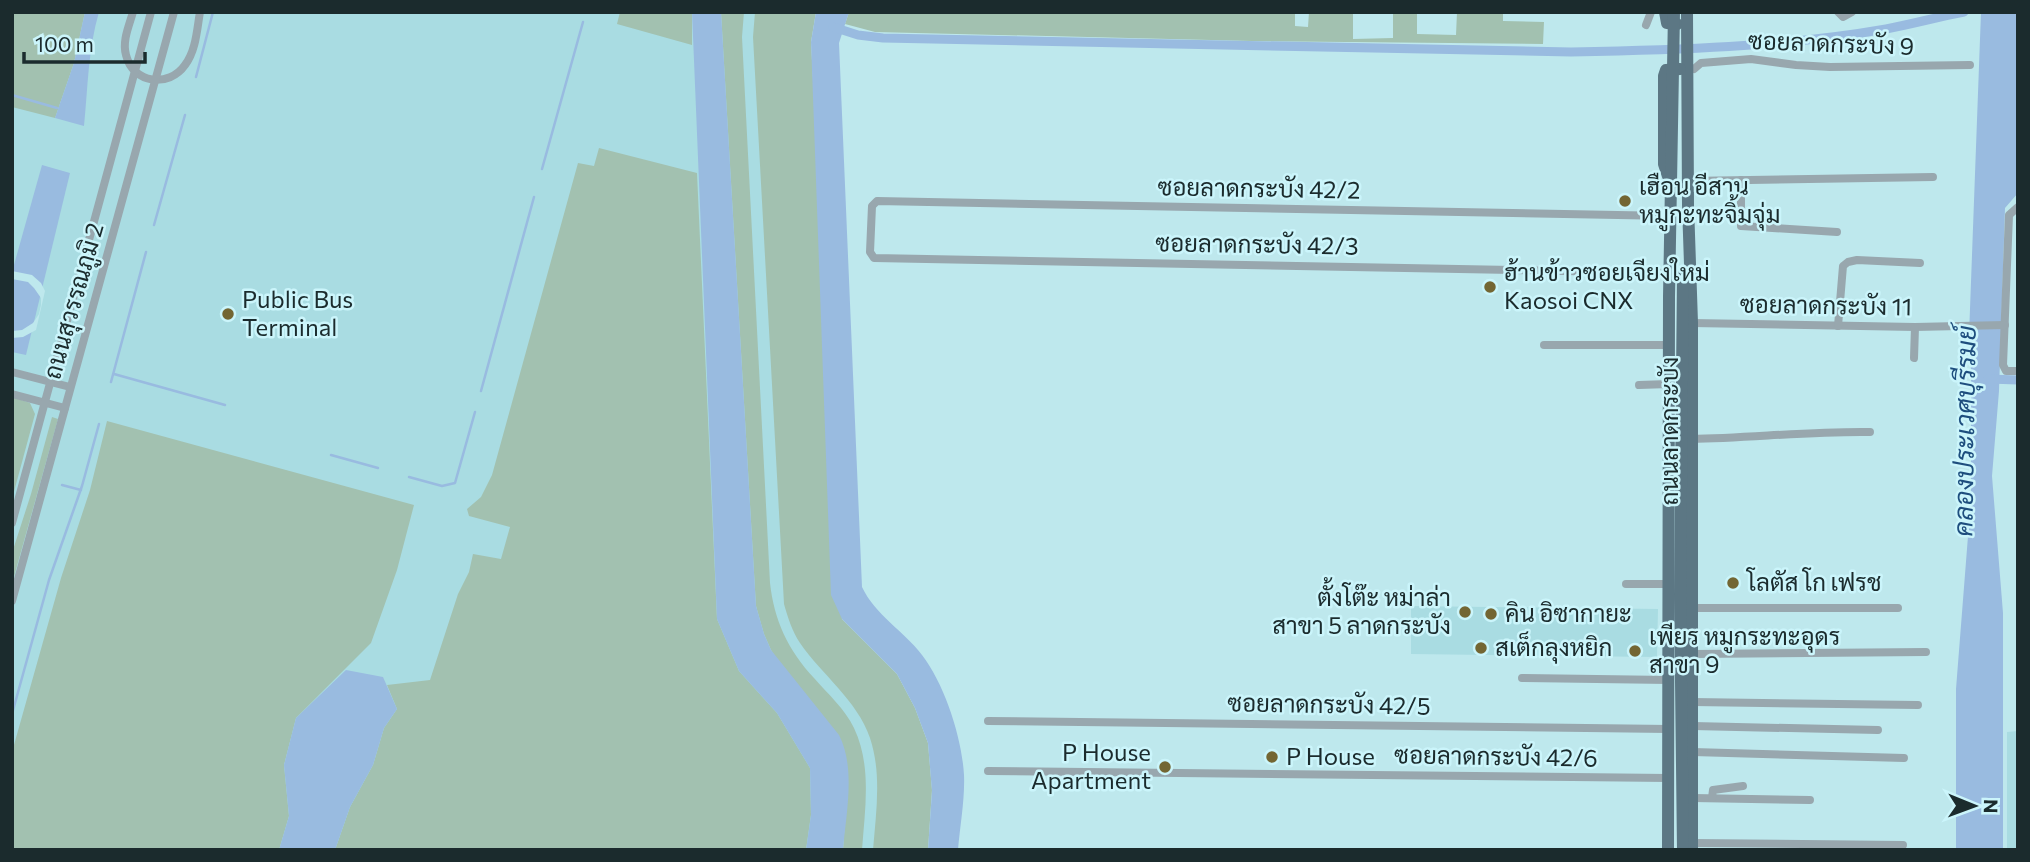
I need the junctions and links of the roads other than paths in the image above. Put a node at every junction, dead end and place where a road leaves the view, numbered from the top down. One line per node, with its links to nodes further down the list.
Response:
1 (132, 12): 4 (street)
2 (150, 12): 35 (street, ถนนสุวรรณภูมิ 2)
3 (174, 12): 38 (street, ถนนสุวรรณภูมิ 2)
4 (200, 12)
5 (1651, 12): 12 (street)
6 (1665, 12): 9 (main road)
7 (1674, 12): 18 (main road, ถนนลาดกระบัง)
8 (1687, 12): 15 (main road, ถนนลาดกระบัง)
9 (1695, 12)
10 (1838, 12): 11 (street)
11 (1852, 12)
12 (1646, 25)
13 (1970, 65): 14 (street, ซอยลาดกระบัง 9)
14 (1694, 69): 15 (main road); 18 (main road)
15 (1688, 177): 17 (street); 19 (main road, ถนนลาดกระบัง)
16 (1933, 177): 17 (street)
17 (1741, 180): 23 (street)
18 (1672, 181): 21 (main road, ถนนลาดกระบัง)
19 (1688, 205): 26 (main road, ถนนลาดกระบัง); 70 (main road)
20 (2018, 207): 27 (street)
21 (1671, 216): 22 (street, ซอยลาดกระบัง 42/2); 25 (main road, ถนนลาดกระบัง)
22 (872, 229): 25 (street, ซอยลาดกระบัง 42/3)
23 (1837, 232)
24 (1920, 264): 28 (street)
25 (1670, 273): 31 (main road, ถนนลาดกระบัง)
26 (1692, 323): 28 (street, ซอยลาดกระบัง 11); 43 (main road, ถนนลาดกระบัง)
27 (2001, 325): 29 (street, ซอยลาดกระบัง 11); 33 (street)
28 (1838, 326): 29 (street, ซอยลาดกระบัง 11)
29 (1915, 327): 32 (street)
30 (1544, 345): 31 (street)
31 (1669, 345): 36 (main road, ถนนลาดกระบัง)
32 (1914, 358)
33 (2018, 371)
34 (12, 372): 35 (street)
35 (50, 382): 38 (street); 40 (street, ถนนสุวรรณภูมิ 2)
36 (1669, 384): 37 (street); 46 (main road, ถนนลาดกระบัง)
37 (1639, 385)
38 (70, 387): 41 (street, ถนนสุวรรณภูมิ 2)
39 (12, 394): 40 (street)
40 (44, 402): 41 (street); 44 (street, ถนนสุวรรณภูมิ 2)
41 (65, 408): 47 (street, ถนนสุวรรณภูมิ 2)
42 (1870, 432): 43 (street)
43 (1691, 439): 49 (main road, ถนนลาดกระบัง)
44 (12, 523)
45 (1626, 584): 46 (street)
46 (1670, 584): 48 (main road, ถนนลาดกระบัง)
47 (12, 601)
48 (1670, 603): 54 (main road, ถนนลาดกระบัง); 72 (main road)
49 (1693, 608): 50 (street); 52 (main road, ถนนลาดกระบัง)
50 (1898, 608)
51 (1926, 652): 52 (street)
52 (1693, 654): 55 (main road, ถนนลาดกระบัง)
53 (1522, 678): 54 (street)
54 (1669, 680): 59 (main road, ถนนลาดกระบัง)
55 (1693, 702): 56 (street); 58 (main road, ถนนลาดกระบัง)
56 (1918, 705)
57 (988, 721): 59 (street, ซอยลาดกระบัง 42/5)
58 (1693, 726): 60 (street); 61 (main road, ถนนลาดกระบัง)
59 (1669, 729): 64 (main road, ถนนลาดกระบัง)
60 (1878, 730)
61 (1693, 752): 62 (street); 66 (main road, ถนนลาดกระบัง)
62 (1904, 758)
63 (988, 771): 64 (street, ซอยลาดกระบัง 42/6)
64 (1668, 778): 71 (main road, ถนนลาดกระบัง)
65 (1743, 786): 67 (street)
66 (1693, 798): 67 (street); 70 (main road, ถนนลาดกระบัง)
67 (1712, 798): 68 (street)
68 (1810, 800)
69 (1903, 845): 70 (street)
70 (1689, 848)
71 (1668, 850)
72 (1677, 850)

